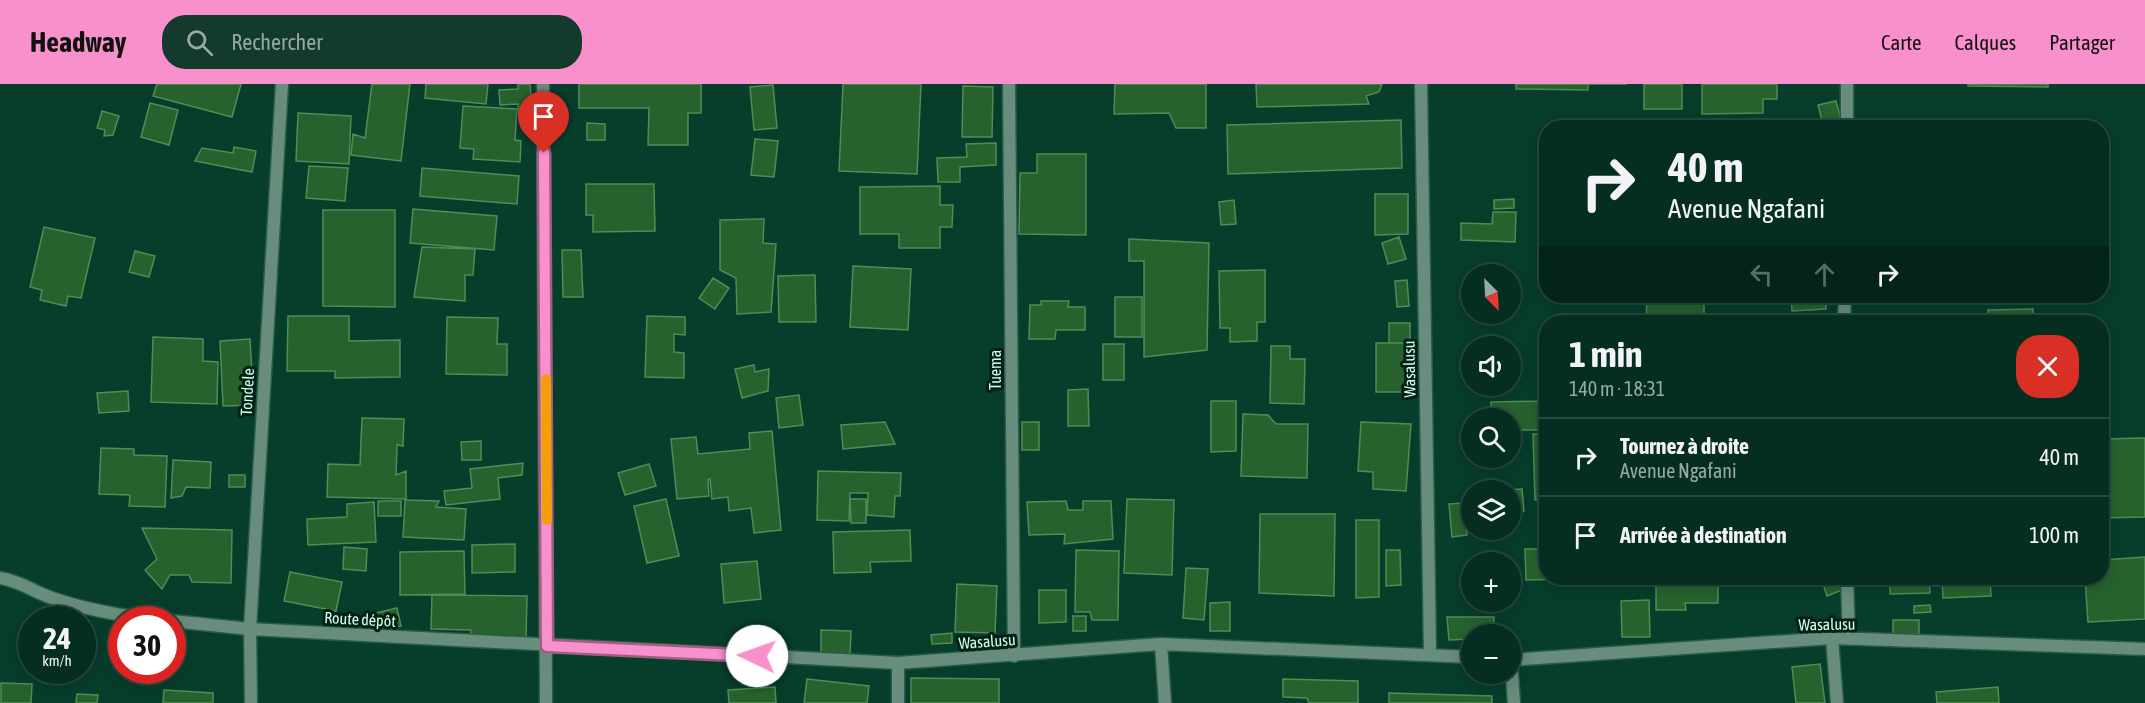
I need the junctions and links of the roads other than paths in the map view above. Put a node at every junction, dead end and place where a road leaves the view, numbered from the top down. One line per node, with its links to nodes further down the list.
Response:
1 (282, 84): 11 (street, Tondele)
2 (543, 84): 15 (street)
3 (1009, 84): 18 (street, Tuema)
4 (1421, 84): 17 (street, Wasalusu)
5 (1847, 84): 6 (street)
6 (1846, 120)
7 (0, 578): 9 (street)
8 (1846, 585): 13 (street)
9 (108, 614)
10 (186, 622): 11 (street, Route dépôt)
11 (250, 629): 15 (street, Route dépôt); 23 (street, Tondele)
12 (1832, 638): 13 (street, Wasalusu); 20 (street, Wasalusu); 28 (street)
13 (1849, 639): 16 (street, Wasalusu)
14 (1161, 644): 17 (street, Wasalusu); 18 (street, Wasalusu); 26 (street)
15 (547, 646): 21 (street, Wasalusu); 24 (street)
16 (2145, 649)
17 (1430, 653): 19 (street, Wasalusu)
18 (1014, 656): 21 (street, Wasalusu)
19 (1461, 656)
20 (1521, 659)
21 (898, 663): 25 (street)
22 (1513, 684): 27 (street)
23 (251, 703)
24 (546, 703)
25 (898, 703)
26 (1165, 703)
27 (1514, 703)
28 (1837, 703)

